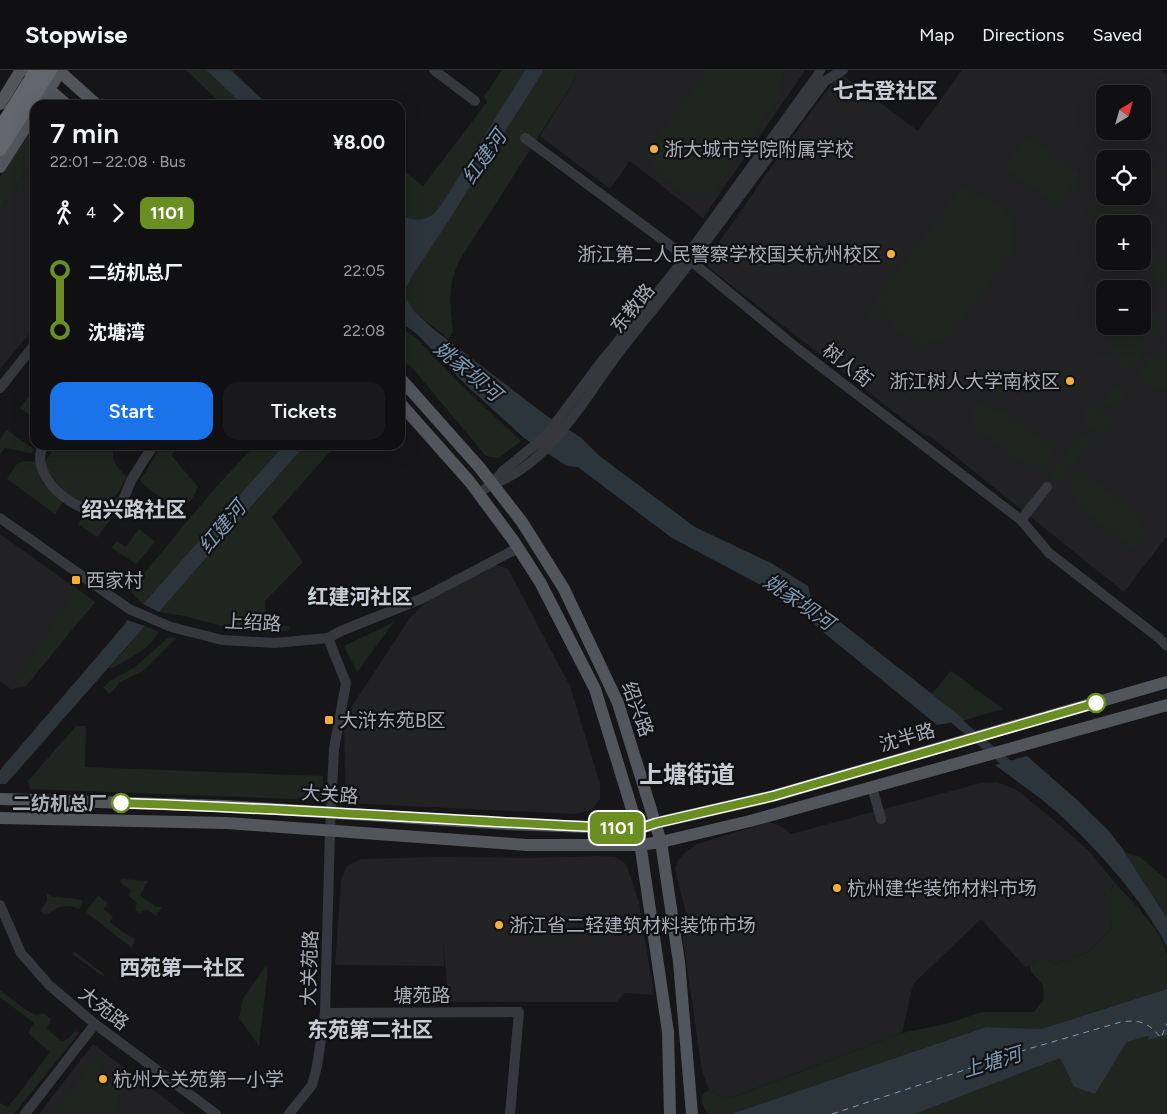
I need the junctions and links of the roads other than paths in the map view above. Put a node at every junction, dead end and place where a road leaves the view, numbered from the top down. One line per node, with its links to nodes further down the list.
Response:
1 (21, 70): 14 (main road)
2 (27, 70): 8 (main road)
3 (37, 70): 17 (highway, bridge)
4 (57, 70): 8 (main road); 9 (highway, bridge); 12 (main road)
5 (434, 70): 13 (street)
6 (820, 70): 21 (street, 东教路)
7 (843, 70): 21 (street, 东教路)
8 (50, 89): 10 (main road); 11 (main road)
9 (35, 100)
10 (43, 100)
11 (62, 100)
12 (91, 100)
13 (475, 101)
14 (0, 104)
15 (30, 107): 19 (highway, bridge)
16 (30, 120): 20 (main road)
17 (0, 129)
18 (525, 138): 21 (street, 树人街)
19 (0, 149)
20 (0, 167)
21 (688, 259): 28 (street, 东教路); 32 (street, 树人街)
22 (30, 350): 24 (street)
23 (405, 384): 28 (main road, 绍兴路)
24 (0, 388)
25 (405, 409): 30 (main road, 绍兴路)
26 (41, 450): 27 (street)
27 (151, 450)
28 (492, 484): 30 (street, 东教路); 43 (main road, 绍兴路)
29 (1047, 487): 32 (street)
30 (479, 493): 33 (main road, 绍兴路)
31 (0, 518): 34 (street, 上绍路)
32 (1021, 520): 35 (street, 树人街)
33 (518, 548): 34 (street, 上绍路); 44 (main road, 绍兴路)
34 (328, 638): 40 (street, 大关苑路)
35 (1167, 646)
36 (1167, 682): 43 (main road, 沈半路)
37 (1167, 705): 38 (main road, 沈半路)
38 (872, 787): 42 (street); 46 (main road, 沈半路)
39 (0, 799): 40 (main road, 大关路)
40 (330, 813): 44 (main road, 大关路); 45 (street, 大关苑路)
41 (0, 818): 45 (main road, 大关路)
42 (881, 819)
43 (656, 823): 44 (main road, 大关路); 46 (main road, 绍兴路)
44 (638, 829): 47 (main road, 绍兴路)
45 (330, 831): 47 (main road, 大关路); 49 (street, 大关苑路)
46 (661, 842): 47 (main road, 大关路); 56 (main road, 绍兴路)
47 (639, 845): 55 (main road, 绍兴路)
48 (0, 905): 50 (street, 大苑路)
49 (325, 1013): 53 (street, 大关苑路); 54 (street, 塘苑路)
50 (95, 1024): 51 (street); 52 (street, 大苑路)
51 (25, 1114)
52 (216, 1114)
53 (289, 1114)
54 (510, 1114)
55 (670, 1114)
56 (692, 1114)

